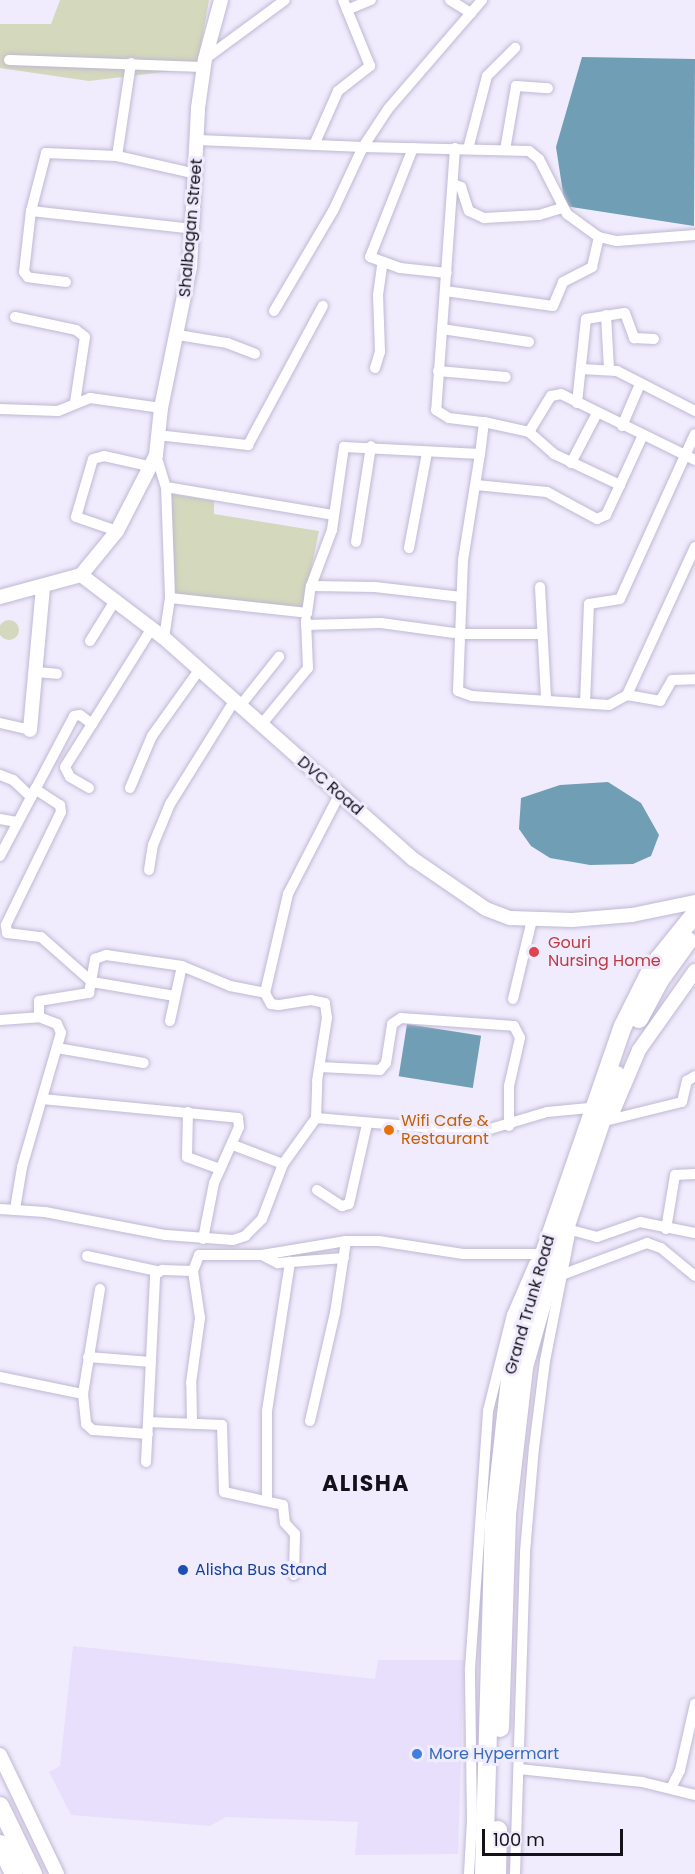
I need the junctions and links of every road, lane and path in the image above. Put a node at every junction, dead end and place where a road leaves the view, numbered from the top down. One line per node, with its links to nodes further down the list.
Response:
1 (221, 0): 11 (main road, Shalbagan Street)
2 (285, 0): 11 (street)
3 (370, 0): 6 (street)
4 (450, 0): 7 (street)
5 (482, 0): 7 (street)
6 (345, 5): 14 (street)
7 (471, 13): 15 (street)
8 (515, 48): 18 (street)
9 (9, 60): 10 (street)
10 (131, 63): 11 (street); 20 (street)
11 (205, 63): 13 (main road, Shalbagan Street)
12 (548, 88): 19 (street)
13 (198, 140): 14 (street); 21 (main road, Shalbagan Street)
14 (314, 145): 15 (street)
15 (363, 147): 16 (street); 33 (street)
16 (413, 148): 17 (street); 28 (street)
17 (455, 148): 18 (street); 22 (street)
18 (468, 149): 19 (street)
19 (505, 150): 23 (street)
20 (117, 156): 21 (street); 24 (street)
21 (196, 174): 25 (main road, Shalbagan Street)
22 (453, 184): 23 (street); 29 (street)
23 (562, 208): 27 (street)
24 (31, 211): 25 (street); 30 (street)
25 (193, 229): 37 (main road, Shalbagan Street)
26 (695, 235): 27 (street)
27 (599, 237): 31 (street)
28 (382, 265): 29 (street); 41 (street)
29 (447, 273): 31 (street)
30 (66, 282)
31 (445, 291): 36 (street)
32 (323, 306): 57 (street)
33 (274, 311)
34 (606, 315): 38 (street); 42 (street); 43 (street)
35 (15, 317): 47 (street)
36 (442, 328): 39 (street); 44 (street)
37 (178, 335): 40 (street); 49 (main road, Shalbagan Street)
38 (654, 339)
39 (529, 342)
40 (255, 354)
41 (375, 368)
42 (609, 368): 43 (street); 46 (street)
43 (581, 369): 48 (street)
44 (438, 371): 45 (street); 53 (street)
45 (506, 376)
46 (640, 384): 51 (street); 54 (street)
47 (75, 402): 49 (street); 50 (street)
48 (577, 403): 52 (street); 55 (street)
49 (161, 408): 57 (main road, Shalbagan Street)
50 (0, 409)
51 (695, 411)
52 (596, 415): 54 (street); 64 (street)
53 (484, 422): 55 (street); 61 (street)
54 (622, 426): 58 (street)
55 (530, 432): 64 (street)
56 (695, 434): 62 (street)
57 (157, 435): 63 (main road, Shalbagan Street)
58 (643, 435): 62 (street); 66 (street)
59 (371, 446): 60 (street); 68 (street); 70 (street)
60 (427, 453): 61 (street); 72 (street)
61 (480, 454): 65 (street)
62 (690, 457): 96 (street)
63 (152, 461): 67 (street); 69 (main road); 69 (street)
64 (571, 463): 66 (street)
65 (476, 485): 66 (street); 78 (street)
66 (620, 485)
67 (166, 487): 68 (street); 79 (street)
68 (333, 515): 74 (street)
69 (117, 531): 73 (main road)
70 (356, 542)
71 (695, 547): 93 (street)
72 (409, 548)
73 (81, 575): 76 (main road); 80 (main road, DVC Road)
74 (311, 586): 78 (street); 81 (street)
75 (540, 587): 85 (street)
76 (43, 588): 77 (main road); 90 (main road)
77 (0, 597)
78 (461, 597): 84 (street)
79 (170, 598): 81 (street); 86 (street)
80 (116, 599): 83 (main road, DVC Road); 87 (street)
81 (307, 613): 82 (street)
82 (306, 625): 84 (street); 99 (street)
83 (152, 628): 86 (main road, DVC Road); 98 (street)
84 (461, 634): 85 (street); 94 (street)
85 (543, 634): 94 (street)
86 (164, 638): 89 (main road, DVC Road)
87 (90, 641)
88 (279, 657): 95 (street)
89 (199, 670): 95 (main road, DVC Road); 103 (street)
90 (36, 672): 91 (street); 100 (main road)
91 (57, 674)
92 (695, 679): 93 (street)
93 (627, 695): 96 (street)
94 (546, 699): 96 (street)
95 (237, 704): 99 (main road, DVC Road); 109 (street)
96 (585, 704)
97 (0, 723): 100 (street)
98 (92, 724): 102 (street); 104 (street)
99 (261, 725): 105 (main road, DVC Road)
100 (30, 730)
101 (0, 775): 104 (street)
102 (89, 788)
103 (130, 788)
104 (33, 793): 107 (street); 116 (street)
105 (339, 795): 112 (main road, DVC Road); 117 (street)
106 (0, 819): 107 (street)
107 (17, 822): 108 (street)
108 (0, 856)
109 (149, 870)
110 (695, 902): 112 (main road, DVC Road)
111 (695, 914): 128 (highway, Grand Trunk Road)
112 (532, 920): 119 (street)
113 (695, 932): 128 (highway, Grand Trunk Road)
114 (182, 966): 116 (street); 117 (street); 118 (street)
115 (695, 971): 128 (main road)
116 (92, 982): 118 (street); 120 (street)
117 (265, 993): 125 (street)
118 (176, 996): 122 (street)
119 (513, 999)
120 (39, 1017): 121 (street); 123 (street)
121 (0, 1020)
122 (170, 1021)
123 (57, 1048): 124 (street); 127 (street)
124 (144, 1063)
125 (320, 1067): 130 (street); 132 (street)
126 (695, 1076): 128 (street)
127 (42, 1099): 129 (street); 140 (street)
128 (602, 1111): 132 (street); 138 (highway, Grand Trunk Road); 146 (highway, Grand Trunk Road)
129 (188, 1112): 133 (street); 135 (street)
130 (316, 1118): 131 (street); 134 (street)
131 (367, 1124): 132 (street); 137 (street)
132 (509, 1126)
133 (233, 1145): 134 (street); 135 (street)
134 (283, 1164): 144 (street)
135 (220, 1169): 144 (street)
136 (695, 1174): 141 (street)
137 (317, 1191)
138 (574, 1201): 142 (street); 179 (highway, Grand Trunk Road)
139 (0, 1209): 140 (street)
140 (15, 1209): 144 (street)
141 (666, 1229): 142 (street); 143 (street)
142 (571, 1230): 153 (street)
143 (695, 1233)
144 (202, 1239)
145 (346, 1241): 146 (street); 148 (street); 149 (street)
146 (544, 1249): 177 (street); 178 (highway, Grand Trunk Road)
147 (87, 1256): 151 (street)
148 (262, 1256): 150 (street); 152 (street)
149 (344, 1258): 150 (street); 160 (street)
150 (290, 1262): 165 (street)
151 (158, 1271): 152 (street); 157 (street)
152 (193, 1271): 162 (street)
153 (564, 1274): 154 (street); 169 (street)
154 (695, 1276)
155 (100, 1289): 156 (street)
156 (88, 1357): 157 (street); 159 (street)
157 (152, 1362): 161 (street)
158 (0, 1377): 159 (street)
159 (83, 1394): 163 (street)
160 (310, 1421)
161 (148, 1422): 162 (street); 163 (street)
162 (192, 1422): 165 (street)
163 (148, 1434): 164 (street)
164 (146, 1462)
165 (267, 1499): 166 (street)
166 (294, 1575)
167 (695, 1704): 170 (street)
168 (0, 1755): 176 (main road)
169 (519, 1769): 170 (street); 180 (street)
170 (671, 1788): 171 (street)
171 (695, 1795)
172 (0, 1806): 175 (highway)
173 (0, 1844): 174 (highway)
174 (14, 1874)
175 (33, 1874)
176 (57, 1874)
177 (469, 1874)
178 (484, 1874)
179 (497, 1874)
180 (515, 1874)

